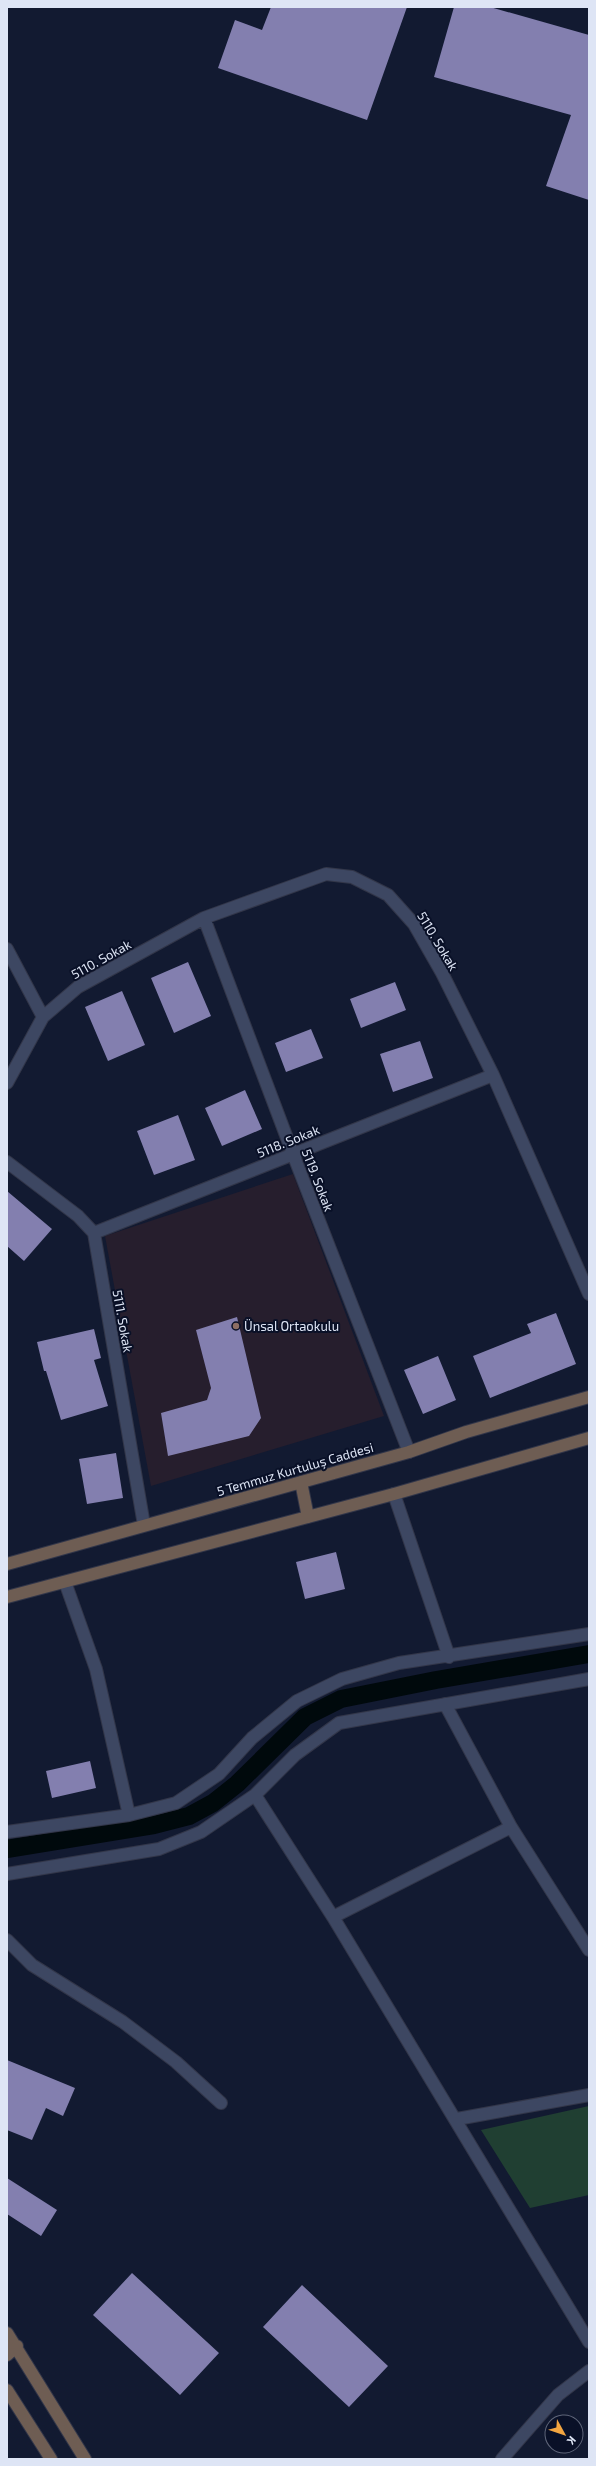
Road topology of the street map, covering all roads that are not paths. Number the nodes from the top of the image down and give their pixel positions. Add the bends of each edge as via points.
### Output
1 (204, 918) junction
2 (7, 949) edge
3 (43, 1017) junction
4 (493, 1075) junction
5 (7, 1083) edge
6 (293, 1154) junction
7 (7, 1162) edge
8 (94, 1233) junction
9 (589, 1294) edge
10 (589, 1397) edge
11 (589, 1438) edge
12 (409, 1452) junction
13 (302, 1482) junction
14 (394, 1494) junction
15 (308, 1517) junction
16 (144, 1525) junction
17 (7, 1564) edge
18 (65, 1582) junction
19 (7, 1597) edge
20 (589, 1634) edge
21 (450, 1657) junction
22 (589, 1679) edge
23 (445, 1704) junction
24 (255, 1795) junction
25 (129, 1815) junction
26 (512, 1827) junction
27 (7, 1832) edge
28 (7, 1874) edge
29 (333, 1917) junction
30 (7, 1940) edge
31 (589, 1950) edge
32 (589, 2095) edge
33 (221, 2103) dead end
34 (457, 2119) junction
35 (7, 2333) edge
36 (589, 2342) edge
37 (12, 2347) edge
38 (7, 2355) edge
39 (589, 2371) edge
40 (7, 2390) edge
41 (51, 2459) edge
42 (85, 2459) edge
43 (502, 2459) edge

1 - 3 street, 5110. Sokak via 78,987
1 - 4 street, 5110. Sokak via 326,874 352,877 388,895 414,924 442,973
1 - 6 street, 5119. Sokak
2 - 3 street
3 - 5 street, 5110. Sokak
4 - 6 street, 5118. Sokak
4 - 9 street, 5110. Sokak
6 - 8 street, 5118. Sokak
6 - 12 street, 5119. Sokak
7 - 8 street via 78,1216
8 - 16 street, 5111. Sokak
10 - 12 main road, 5 Temmuz Kurtuluş Caddesi via 466,1432
11 - 14 main road
12 - 13 main road, 5 Temmuz Kurtuluş Caddesi
13 - 15 main road
13 - 16 main road, 5 Temmuz Kurtuluş Caddesi
14 - 15 main road
14 - 21 street
15 - 18 main road
16 - 17 main road, 5 Temmuz Kurtuluş Caddesi
18 - 19 main road
18 - 25 street via 96,1669
20 - 21 street
21 - 25 street via 399,1664 342,1679 297,1701 252,1738 219,1774 176,1803
22 - 23 street
23 - 24 street via 339,1723 295,1756
23 - 26 street
24 - 28 street via 201,1832 159,1849
24 - 29 street
25 - 27 street
26 - 29 street
26 - 31 street
29 - 34 street
30 - 33 street via 32,1965 123,2022 176,2062
32 - 34 street
34 - 36 street
35 - 37 main road
37 - 38 main road
37 - 42 main road
39 - 43 street via 558,2395
40 - 41 main road

